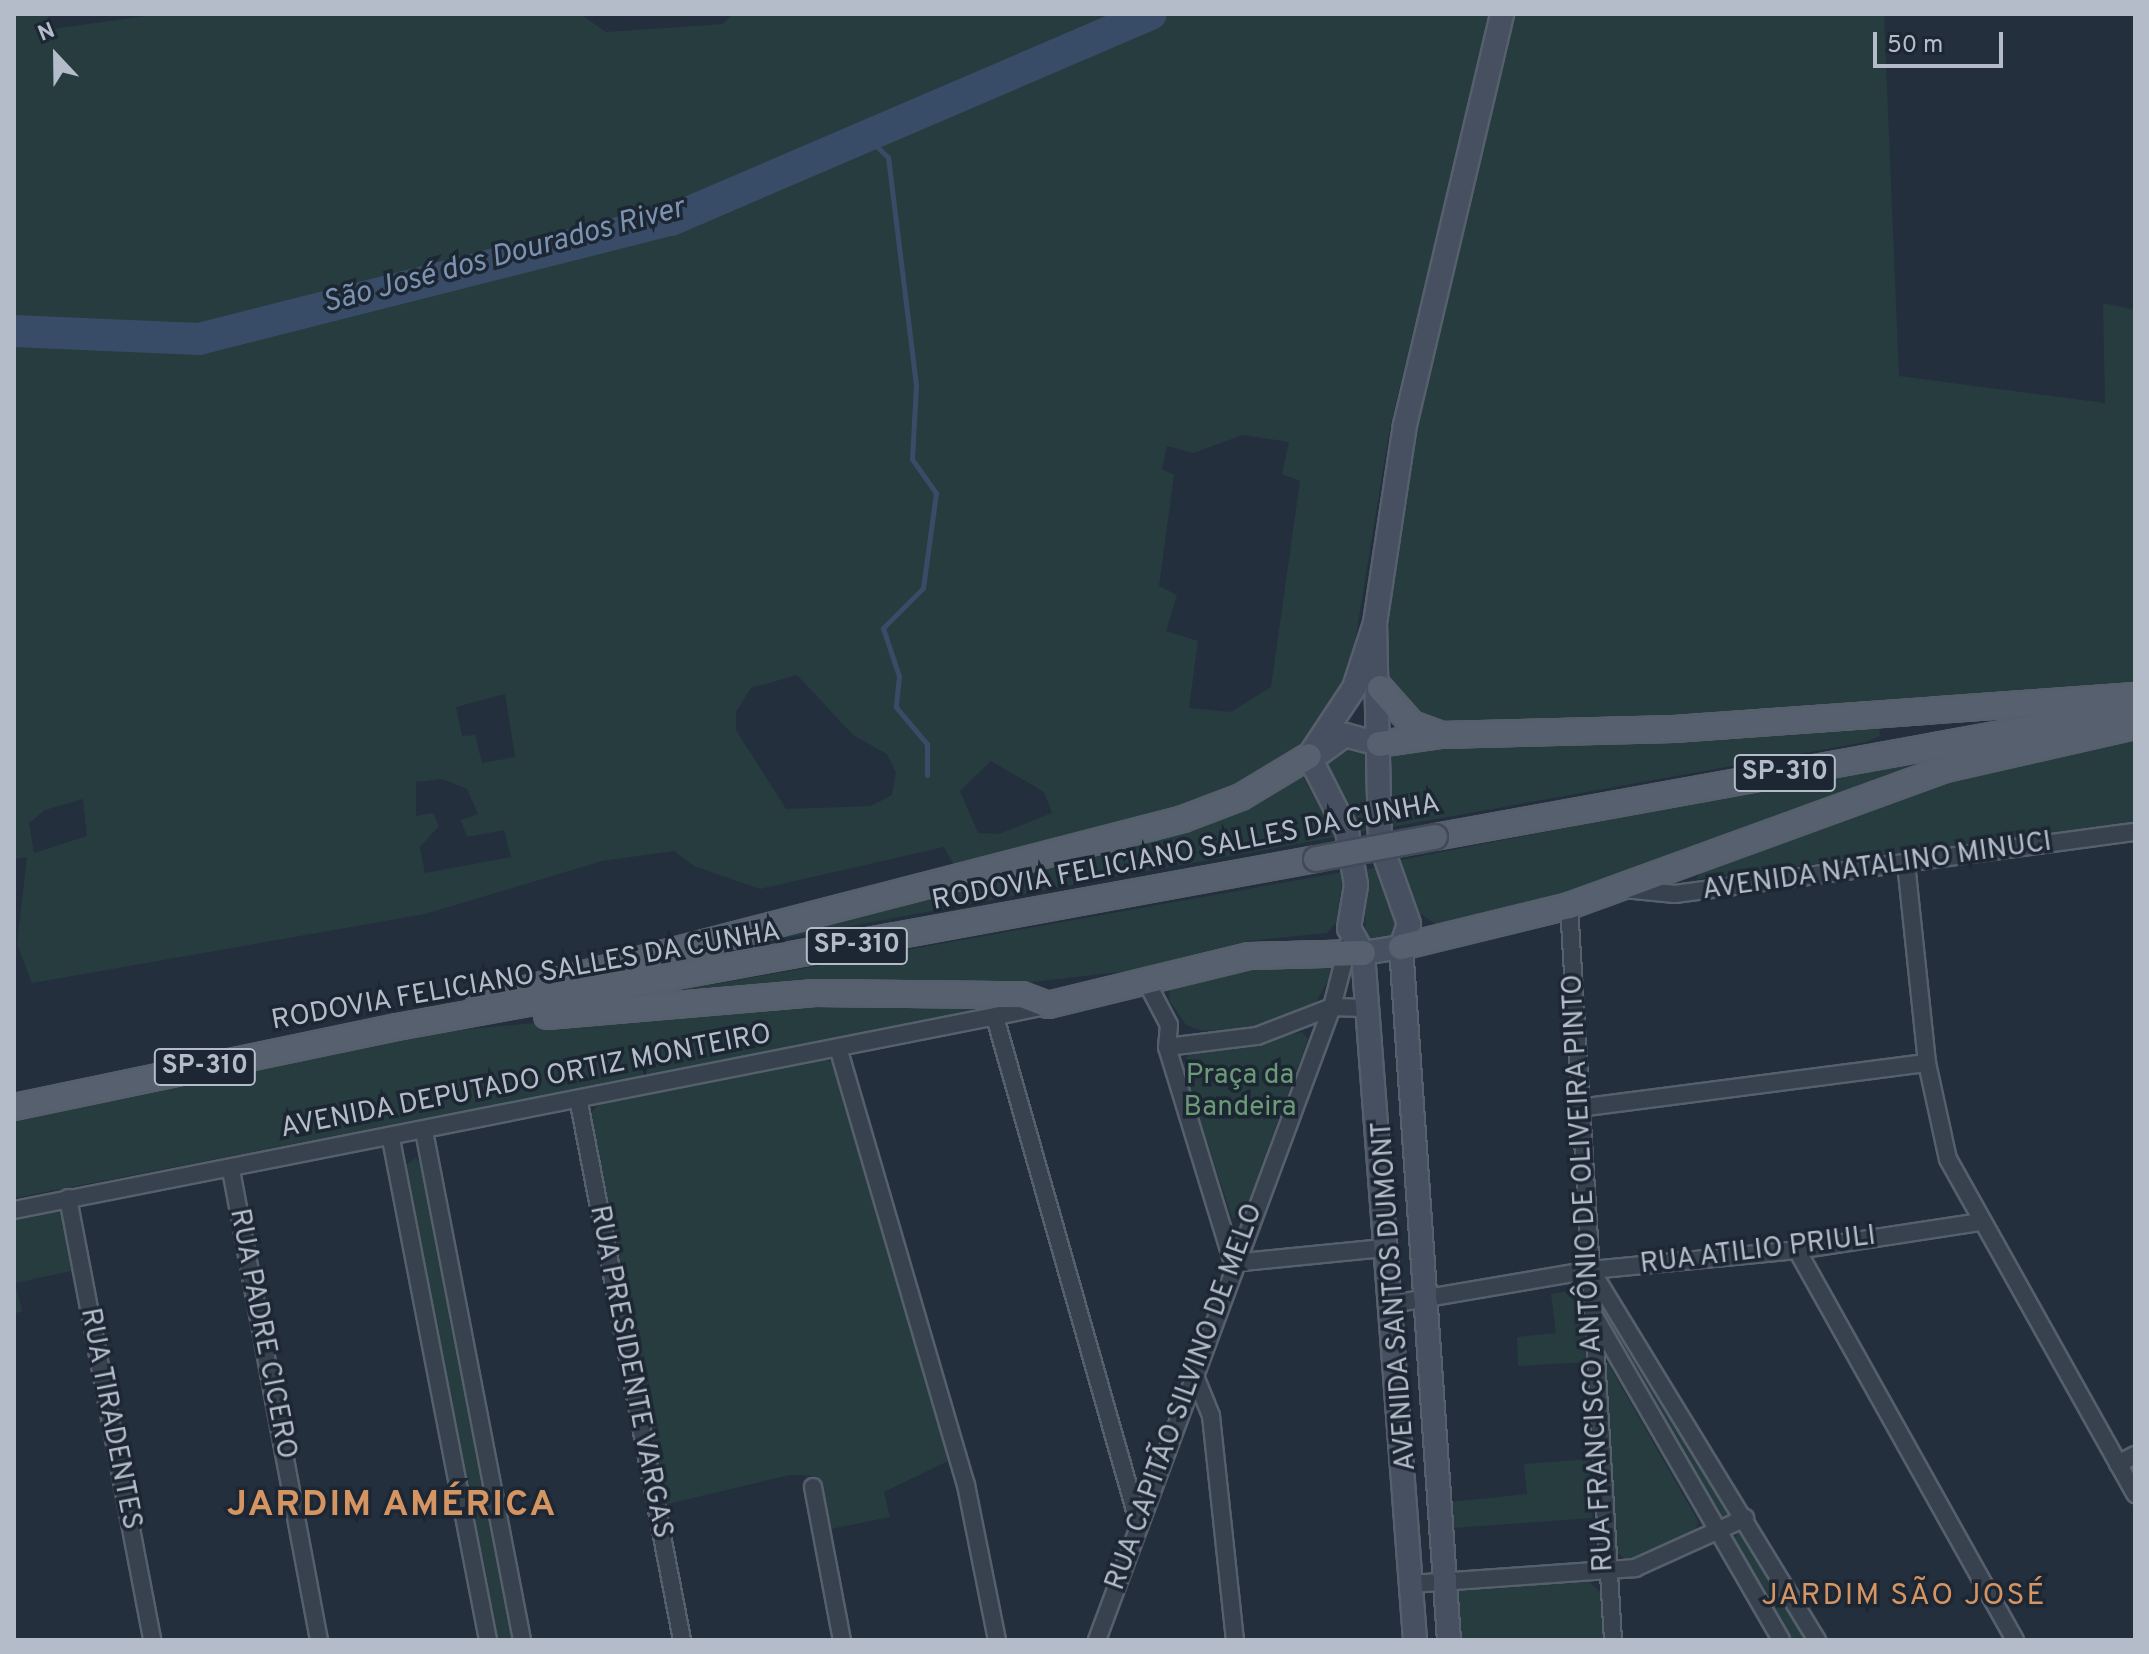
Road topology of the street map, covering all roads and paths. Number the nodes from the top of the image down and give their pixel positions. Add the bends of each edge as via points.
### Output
1 (1502, 14) edge
2 (1375, 623) junction
3 (1380, 688) junction
4 (2135, 696) edge
5 (2135, 710) edge
6 (2135, 726) edge
7 (1441, 735) junction
8 (1379, 744) junction
9 (1318, 758) junction
10 (2135, 832) edge
11 (1906, 863) junction
12 (1619, 888) junction
13 (1569, 906) junction
14 (1353, 944) junction
15 (1401, 947) junction
16 (1146, 981) junction
17 (1048, 1005) junction
18 (1332, 1007) junction
19 (1364, 1008) junction
20 (995, 1017) junction
21 (397, 1027) junction
22 (1167, 1047) junction
23 (839, 1051) junction
24 (1927, 1063) junction
25 (579, 1103) junction
26 (14, 1107) edge
27 (1579, 1108) junction
28 (424, 1131) junction
29 (391, 1139) junction
30 (231, 1170) junction
31 (68, 1198) junction
32 (14, 1210) edge
33 (1981, 1222) junction
34 (1383, 1248) junction
35 (1797, 1250) junction
36 (1233, 1263) junction
37 (1591, 1270) junction
38 (1424, 1300) junction
39 (1392, 1304) junction
40 (1590, 1309) junction
41 (1197, 1381) junction
42 (2135, 1455) edge
43 (2118, 1464) junction
44 (813, 1487) dead end
45 (2135, 1494) edge
46 (1137, 1517) junction
47 (1745, 1518) junction
48 (1715, 1531) junction
49 (1604, 1570) junction
50 (1446, 1582) junction
51 (1412, 1584) junction
52 (152, 1640) edge
53 (319, 1640) edge
54 (488, 1640) edge
55 (522, 1640) edge
56 (682, 1640) edge
57 (842, 1640) edge
58 (997, 1640) edge
59 (1097, 1640) edge
60 (1235, 1640) edge
61 (1415, 1640) edge
62 (1449, 1640) edge
63 (1613, 1640) edge
64 (1781, 1640) edge
65 (1817, 1640) edge
66 (2015, 1640) edge

1 - 2 street via 1405,425
2 - 3 street, AVENIDA SANTOS DUMONT
2 - 9 street via 1354,688
3 - 7 main road via 1412,724
3 - 8 street, AVENIDA SANTOS DUMONT
4 - 7 main road via 1674,729
5 - 21 main road, RODOVIA FELICIANO SALLES DA CUNHA / SP-310, bridge
6 - 12 main road via 1946,769
7 - 8 main road
8 - 9 street via 1362,735
8 - 15 street, AVENIDA SANTOS DUMONT via 1380,842 1409,924
9 - 14 street, AVENIDA SANTOS DUMONT via 1352,856
9 - 21 main road via 1183,819 570,972
10 - 11 street, AVENIDA NATALINO MINUCI
11 - 12 street, AVENIDA NATALINO MINUCI via 1675,894
11 - 24 street
12 - 13 main road
13 - 15 main road
13 - 27 street, RUA FRANCISCO ANTÔNIO DE OLIVEIRA PINTO
14 - 15 street
14 - 16 main road via 1249,956
14 - 18 street, RUA CAPITÃO SILVINO DE MELO
14 - 19 street, AVENIDA SANTOS DUMONT
15 - 38 street, AVENIDA SANTOS DUMONT
16 - 17 main road
16 - 22 street via 1169,1025
17 - 20 street, AVENIDA DEPUTADO ORTIZ MONTEIRO
17 - 21 main road via 1022,995 815,993
18 - 19 street
18 - 22 street via 1257,1036
18 - 36 street, RUA CAPITÃO SILVINO DE MELO
19 - 34 street, AVENIDA SANTOS DUMONT
20 - 23 street, AVENIDA DEPUTADO ORTIZ MONTEIRO
20 - 46 street
21 - 26 main road, RODOVIA FELICIANO SALLES DA CUNHA / SP-310
22 - 36 street
23 - 25 street, AVENIDA DEPUTADO ORTIZ MONTEIRO
23 - 58 street via 966,1485
24 - 27 street
24 - 33 street via 1948,1159
25 - 28 street, AVENIDA DEPUTADO ORTIZ MONTEIRO
25 - 56 street, RUA PRESIDENTE VARGAS
27 - 37 street, RUA FRANCISCO ANTÔNIO DE OLIVEIRA PINTO
28 - 29 street, AVENIDA DEPUTADO ORTIZ MONTEIRO
28 - 55 street
29 - 30 street, AVENIDA DEPUTADO ORTIZ MONTEIRO
29 - 54 street
30 - 31 street, AVENIDA DEPUTADO ORTIZ MONTEIRO
30 - 53 street, RUA PADRE CICERO
31 - 32 street, AVENIDA DEPUTADO ORTIZ MONTEIRO
31 - 52 street, RUA TIRADENTES
33 - 35 street, RUA ATILIO PRIULI
33 - 43 street
34 - 36 street
34 - 39 street, AVENIDA SANTOS DUMONT
35 - 37 street, RUA ATILIO PRIULI
35 - 66 street
36 - 41 street, RUA CAPITÃO SILVINO DE MELO
37 - 38 street, RUA ATILIO PRIULI
37 - 40 street, RUA FRANCISCO ANTÔNIO DE OLIVEIRA PINTO
37 - 47 street
38 - 39 street, RUA ATILIO PRIULI
38 - 50 street, AVENIDA SANTOS DUMONT
39 - 51 street, AVENIDA SANTOS DUMONT
40 - 48 street
40 - 49 street, RUA FRANCISCO ANTÔNIO DE OLIVEIRA PINTO
41 - 46 street, RUA CAPITÃO SILVINO DE MELO
41 - 60 street via 1211,1416
42 - 43 street
43 - 45 street
44 - 57 street
46 - 59 street, RUA CAPITÃO SILVINO DE MELO
47 - 48 street
47 - 65 street
48 - 49 street via 1635,1568
48 - 64 street
49 - 50 street
49 - 63 street, RUA FRANCISCO ANTÔNIO DE OLIVEIRA PINTO
50 - 51 street
50 - 62 street, AVENIDA SANTOS DUMONT
51 - 61 street, AVENIDA SANTOS DUMONT

